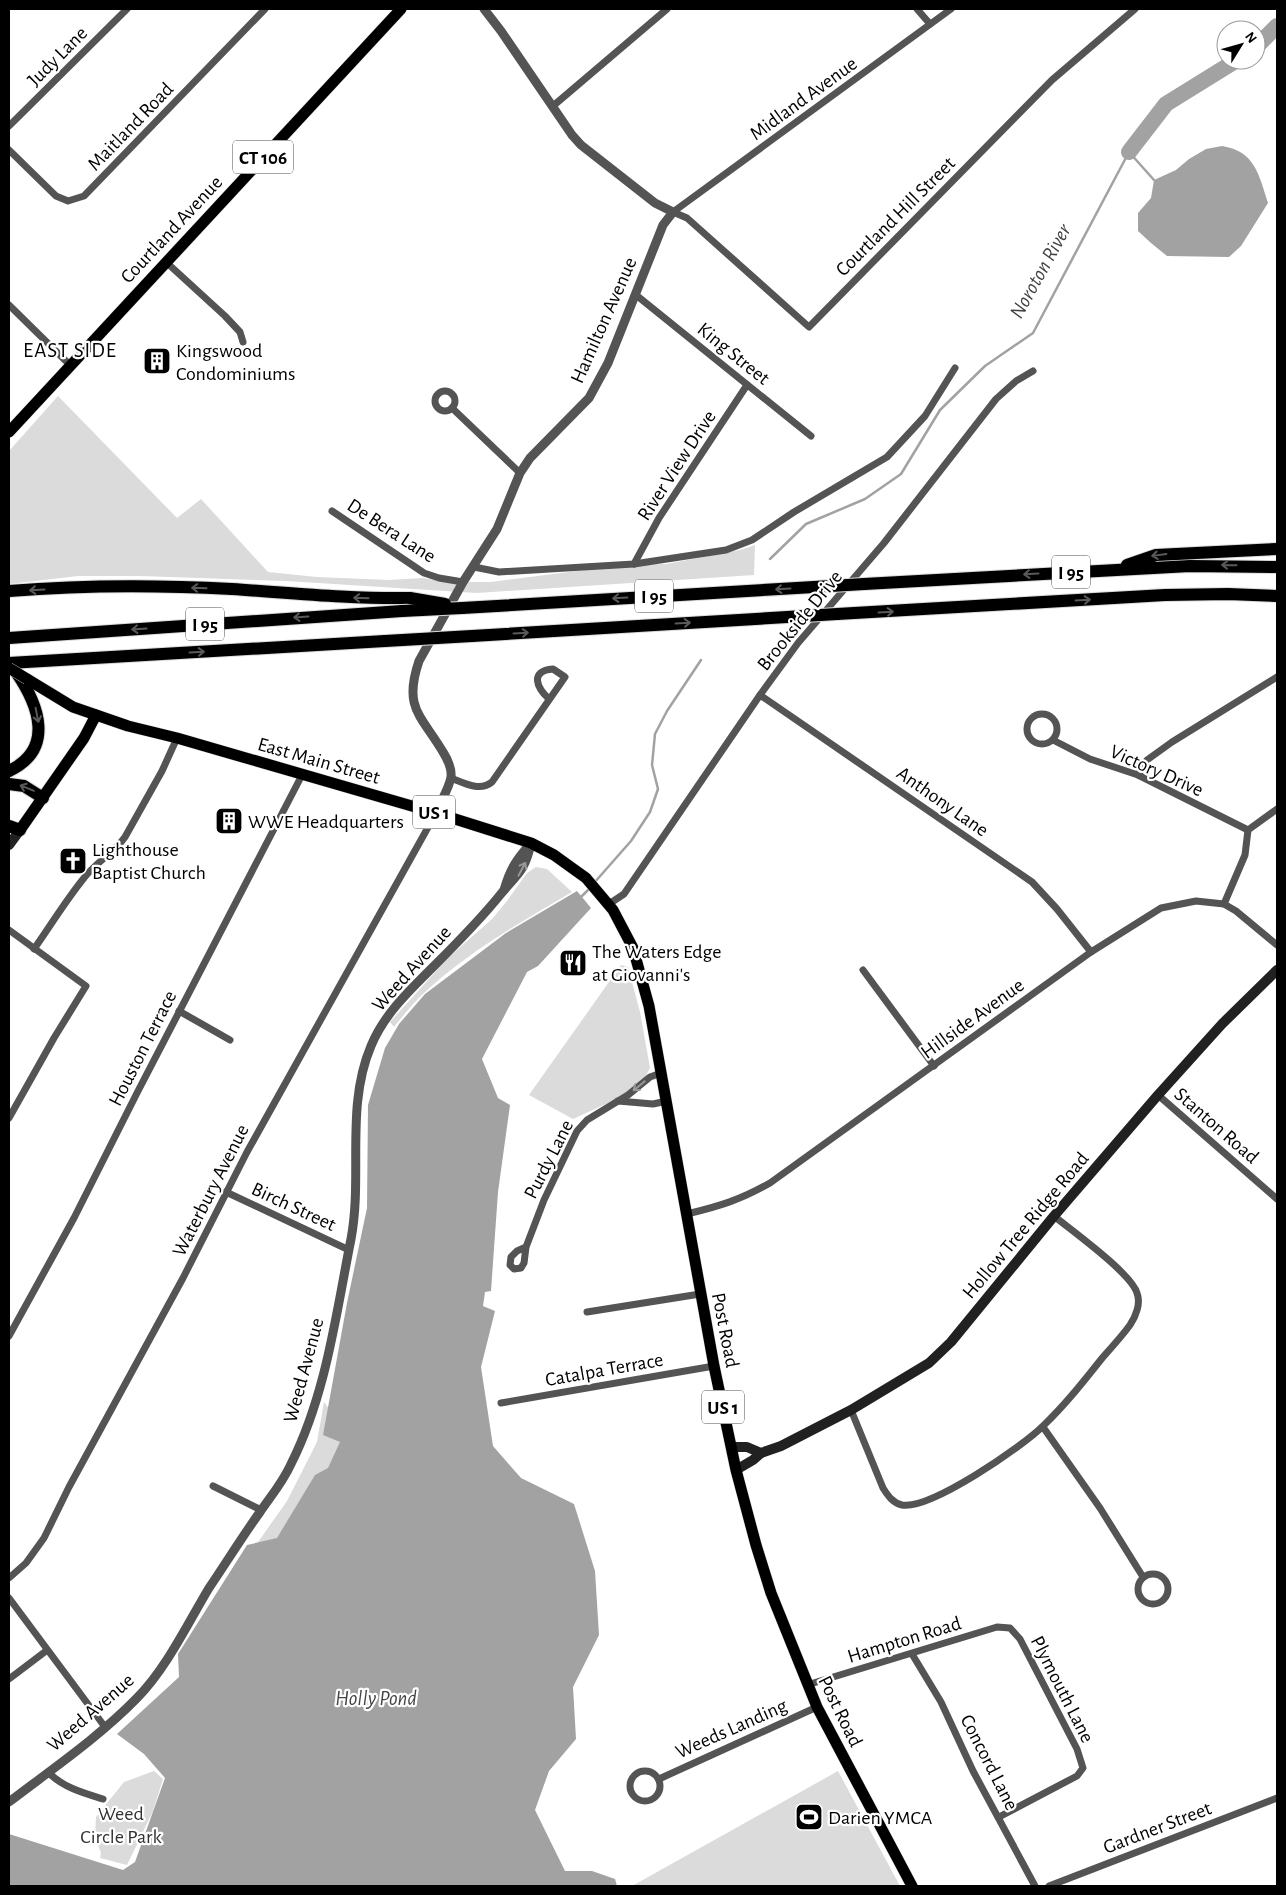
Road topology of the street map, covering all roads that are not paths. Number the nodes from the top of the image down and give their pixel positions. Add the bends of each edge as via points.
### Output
1 (127, 9) edge
2 (265, 9) edge
3 (401, 9) edge
4 (484, 9) edge
5 (667, 9) edge
6 (917, 9) edge
7 (951, 9) edge
8 (1134, 9) edge
9 (930, 24) junction
10 (553, 106) junction
11 (9, 126) edge
12 (9, 150) edge
13 (673, 212) junction
14 (166, 262) junction
15 (636, 294) junction
16 (9, 305) edge
17 (243, 342) dead end
18 (70, 365) junction
19 (955, 368) dead end
20 (1033, 371) dead end
21 (747, 385) junction
22 (452, 408) dead end
23 (9, 432) edge
24 (811, 436) dead end
25 (520, 472) junction
26 (332, 511) dead end
27 (1277, 549) edge
28 (634, 564) junction
29 (474, 567) junction
30 (1277, 567) edge
31 (1112, 570) junction
32 (463, 582) junction
33 (9, 591) edge
34 (1277, 596) edge
35 (462, 608) junction
36 (9, 638) edge
37 (14, 670) edge
38 (1277, 677) edge
39 (760, 695) junction
40 (549, 699) dead end
41 (96, 715) junction
42 (178, 738) junction
43 (1053, 740) junction
44 (9, 771) edge
45 (302, 775) junction
46 (1138, 775) junction
47 (451, 778) junction
48 (9, 784) edge
49 (44, 798) junction
50 (1277, 809) edge
51 (436, 813) junction
52 (14, 828) edge
53 (1248, 830) junction
54 (531, 842) junction
55 (9, 845) edge
56 (606, 901) junction
57 (1224, 904) junction
58 (9, 930) edge
59 (1277, 945) edge
60 (34, 949) junction
61 (1091, 952) junction
62 (863, 970) dead end
63 (1277, 970) edge
64 (179, 1011) junction
65 (230, 1040) dead end
66 (934, 1066) junction
67 (661, 1073) junction
68 (1158, 1095) junction
69 (618, 1101) junction
70 (667, 1102) junction
71 (9, 1118) edge
72 (226, 1192) junction
73 (1277, 1199) edge
74 (687, 1214) junction
75 (1054, 1216) junction
76 (526, 1247) dead end
77 (349, 1250) junction
78 (700, 1294) junction
79 (587, 1312) dead end
80 (9, 1336) edge
81 (714, 1366) junction
82 (501, 1404) dead end
83 (851, 1410) junction
84 (1043, 1427) junction
85 (731, 1447) junction
86 (761, 1453) junction
87 (736, 1470) junction
88 (213, 1486) dead end
89 (261, 1510) junction
90 (1142, 1577) junction
91 (9, 1578) edge
92 (9, 1598) edge
93 (1010, 1628) joint
94 (46, 1651) junction
95 (912, 1654) junction
96 (9, 1679) edge
97 (807, 1685) junction
98 (817, 1707) junction
99 (105, 1727) junction
100 (48, 1772) junction
101 (659, 1778) junction
102 (1277, 1798) edge
103 (103, 1799) dead end
104 (9, 1802) edge
105 (999, 1817) junction
106 (912, 1886) edge
107 (1035, 1886) edge
108 (1049, 1886) edge

1 - 11 street, Judy Lane
2 - 12 street, Maitland Road via 84,196 68,201 56,196
3 - 14 main road, Courtland Avenue / CT 106
4 - 10 street
5 - 10 street
6 - 9 street
7 - 9 street, Midland Avenue
8 - 13 street, Courtland Hill Street via 1052,80 809,327 688,218
9 - 13 street, Midland Avenue
10 - 13 street via 586,150 655,203
13 - 15 street, Hamilton Avenue via 662,225
14 - 17 street via 225,316 240,332
14 - 18 main road, Courtland Avenue / CT 106
15 - 21 street, King Street
15 - 25 street, Hamilton Avenue via 608,363 589,398
16 - 18 street
18 - 23 main road, Courtland Avenue / CT 106
19 - 28 street via 925,416 886,457 752,540 726,550
20 - 39 street, Brookside Drive via 996,399 884,543 798,643
21 - 24 street, King Street
21 - 28 street, River View Drive via 659,518
22 - 25 street
25 - 29 street, Hamilton Avenue via 497,529
26 - 32 street, De Bera Lane via 424,573
27 -> 31 highway via 1156,555
28 - 29 street via 499,572
29 - 32 street, Hamilton Avenue
30 -> 31 highway, I 95 via 1223,565
31 -> 35 highway, I 95, bridge
32 - 47 street, Hamilton Avenue via 418,661 412,689 417,712 447,758
35 -> 33 highway, bridge via 410,598 350,598 179,587
37 -> 34 highway, I 95, bridge via 144,656 837,614 1173,595
35 -> 36 highway, I 95, bridge
37 - 41 main road, East Main Street / US 1 via 73,707
37 -> 44 highway via 34,702 39,730 36,744 28,756
38 - 46 street via 1172,742 1147,760
39 - 56 street, Brookside Drive via 624,894
39 - 61 street, Anthony Lane via 1032,882
40 - 47 street via 490,784 477,787
41 - 42 main road, East Main Street / US 1
41 - 49 main road
42 - 45 main road, East Main Street / US 1
42 - 60 street via 125,837 83,878
43 - 43 street, Victory Drive via 1058,730 1055,720 1046,714 1031,718 1026,728 1033,742 1044,744
43 - 46 street, Victory Drive via 1090,758
45 - 51 main road, East Main Street / US 1
45 - 64 street, Houston Terrace
46 - 53 street, Victory Drive
47 - 51 street
49 -> 48 highway via 24,786
49 - 52 main road
50 - 53 street
51 - 54 main road, East Main Street / US 1
51 - 72 street, Waterbury Avenue
52 - 55 main road
53 - 57 street via 1245,855
54 - 56 main road, East Main Street / US 1 via 586,878
54 - 77 street, Weed Avenue via 528,858 518,876 400,1001 371,1046 359,1090 355,1211
56 - 67 main road, Post Road / US 1 via 627,934 640,969
57 - 59 street, Hillside Avenue
57 - 61 street, Hillside Avenue via 1196,901 1161,908
58 - 60 street
60 - 71 street via 86,986
61 - 66 street, Hillside Avenue
62 - 66 street
63 - 68 main road, Hollow Tree Ridge Road via 1222,1024
64 - 65 street
64 - 80 street, Houston Terrace via 74,1218
66 - 74 street, Hillside Avenue via 770,1183 720,1206
67 -> 69 street, Purdy Lane via 650,1077
67 - 70 main road, Post Road / US 1
68 - 73 street, Stanton Road
68 - 75 main road, Hollow Tree Ridge Road
69 - 70 street
69 - 76 street, Purdy Lane via 577,1131 553,1178
70 - 74 main road, Post Road / US 1
72 - 77 street, Birch Street
72 - 91 street, Waterbury Avenue via 44,1538 26,1563
74 - 78 main road, Post Road / US 1
75 - 83 main road, Hollow Tree Ridge Road via 951,1342 929,1363
75 - 84 street via 1120,1271 1138,1293 1139,1302 1130,1324
77 - 89 street, Weed Avenue via 334,1327 308,1423 290,1466
78 - 79 street
78 - 81 main road, Post Road / US 1
81 - 82 street, Catalpa Terrace
81 - 85 main road, Post Road / US 1
83 - 84 street via 883,1488 895,1502 904,1505 925,1501 945,1492 992,1464
83 - 86 main road, Hollow Tree Ridge Road
84 - 90 street via 1100,1508
85 - 86 main road via 747,1447
85 - 87 main road, Post Road / US 1
86 - 87 main road, Hollow Tree Ridge Road
87 - 97 main road, Post Road / US 1 via 771,1593
88 - 89 street
89 - 99 street, Weed Avenue via 162,1665 140,1695
90 - 90 street via 1158,1574 1166,1581 1168,1592 1163,1601 1152,1605 1142,1601 1137,1586
92 - 94 street
93 - 95 street, Hampton Road via 997,1627
93 - 105 street, Plymouth Lane via 1020,1639 1077,1750 1083,1768 1077,1776
94 - 96 street
94 - 99 street
95 - 97 street, Hampton Road
95 - 105 street, Concord Lane via 941,1702
97 - 98 main road, Post Road / US 1
98 - 101 street, Weeds Landing
98 - 106 main road, Post Road / US 1
99 - 100 street, Weed Avenue
100 - 103 street via 65,1785
100 - 104 street, Weed Avenue
101 - 101 street, Weeds Landing via 651,1771 636,1773 630,1782 632,1793 639,1800 650,1800 658,1794
102 - 108 street, Gardner Street
105 - 107 street, Concord Lane

